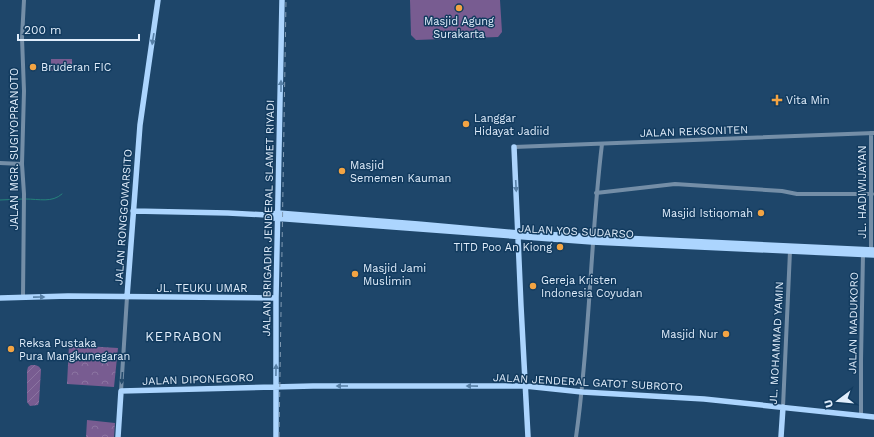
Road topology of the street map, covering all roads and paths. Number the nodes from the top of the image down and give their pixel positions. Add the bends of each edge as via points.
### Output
1 (24, 0) edge
2 (158, 0) edge
3 (282, 0) edge
4 (873, 133) edge
5 (602, 144) junction
6 (514, 147) joint
7 (0, 163) edge
8 (22, 164) junction
9 (596, 193) junction
10 (872, 194) junction
11 (133, 210) junction
12 (278, 216) junction
13 (518, 235) junction
14 (592, 240) junction
15 (790, 248) junction
16 (863, 252) junction
17 (873, 252) edge
18 (24, 297) junction
19 (127, 297) junction
20 (0, 298) edge
21 (276, 298) junction
22 (525, 386) junction
23 (276, 387) junction
24 (121, 391) junction
25 (582, 392) junction
26 (783, 407) junction
27 (861, 416) junction
28 (874, 417) edge
29 (118, 437) edge
30 (276, 437) edge
31 (528, 437) edge
32 (576, 437) edge
33 (781, 437) edge

1 - 8 street, JALAN MGR. SUGIYOPRANOTO
2 -> 11 main road, JALAN RONGGOWARSITO via 140,125
12 -> 3 main road, JALAN BRIGADIR JENDERAL SLAMET RIYADI
4 - 5 street, JALAN REKSONITEN
4 - 10 street, JL. HADIWIJAYAN
5 - 6 street, JALAN REKSONITEN
5 - 9 street
6 -> 13 main road
7 - 8 street
8 - 18 street, JALAN MGR. SUGIYOPRANOTO
9 - 10 street via 675,184 797,194
9 - 14 street
10 - 17 street, JL. HADIWIJAYAN
11 - 12 main road, JALAN YOS SUDARSO
11 - 19 main road, JALAN RONGGOWARSITO
12 - 13 main road, JALAN YOS SUDARSO
12 - 21 main road, JALAN BRIGADIR JENDERAL SLAMET RIYADI
13 - 14 main road, JALAN YOS SUDARSO
13 - 22 main road
14 - 15 main road, JALAN YOS SUDARSO
14 - 25 street
15 - 16 main road, JALAN YOS SUDARSO
15 - 26 street, JL. MOHAMMAD YAMIN
16 - 17 main road, JALAN YOS SUDARSO
16 - 27 street, JALAN MADUKORO
18 -> 19 main road, JL. TEUKU UMAR
18 - 20 main road, JL. TEUKU UMAR
19 - 21 main road, JL. TEUKU UMAR
19 -> 24 street, JALAN RONGGOWARSITO
23 -> 21 main road, JALAN BRIGADIR JENDERAL SLAMET RIYADI
22 -> 23 main road, JALAN JENDERAL GATOT SUBROTO
22 - 25 main road, JALAN JENDERAL GATOT SUBROTO
22 - 31 main road
23 - 24 main road, JALAN DIPONEGORO
23 - 30 main road, JALAN BRIGADIR JENDERAL SLAMET RIYADI
24 - 29 main road, JALAN RONGGOWARSITO
25 - 26 main road, JALAN JENDERAL GATOT SUBROTO via 690,398
25 - 32 street
26 - 27 main road, JALAN JENDERAL GATOT SUBROTO
26 - 33 main road, JL. MOHAMMAD YAMIN
27 - 28 main road, JALAN JENDERAL GATOT SUBROTO

